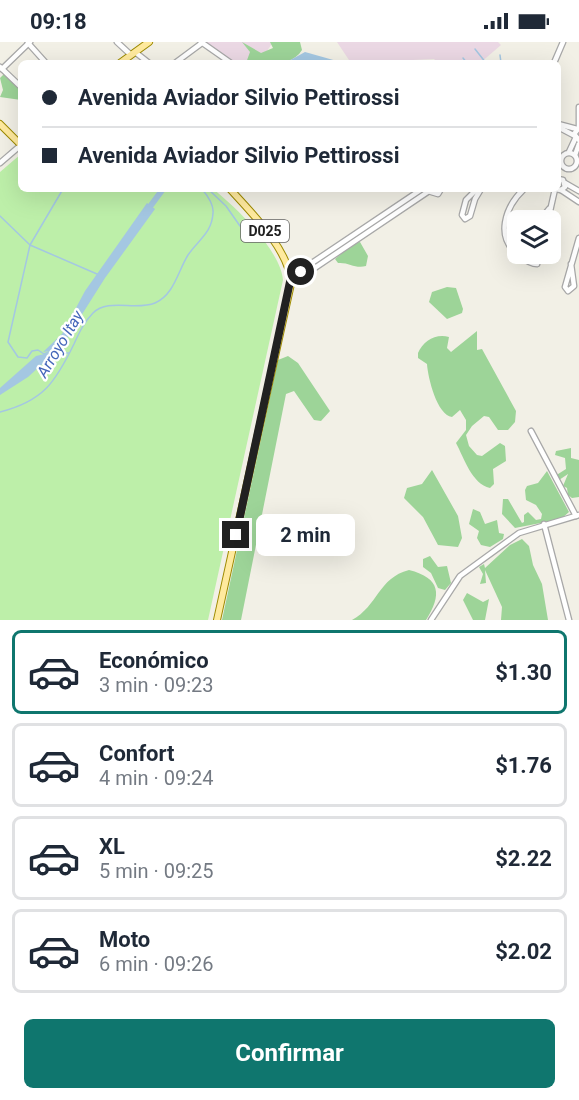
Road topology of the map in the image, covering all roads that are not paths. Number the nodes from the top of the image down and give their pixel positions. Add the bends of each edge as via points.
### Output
1 (117, 42) edge
2 (149, 42) edge
3 (565, 42) edge
4 (29, 43) edge
5 (202, 43) edge
6 (133, 54) junction
7 (43, 60) edge
8 (124, 60) edge
9 (144, 60) edge
10 (179, 60) edge
11 (227, 60) edge
12 (556, 60) edge
13 (1, 68) edge
14 (18, 84) edge
15 (579, 107) edge
16 (0, 124) edge
17 (561, 126) edge
18 (561, 128) edge
19 (578, 128) edge
20 (577, 139) edge
21 (18, 142) edge
22 (18, 148) edge
23 (561, 153) edge
24 (567, 153) junction
25 (577, 158) edge
26 (0, 163) edge
27 (561, 163) edge
28 (574, 168) edge
29 (561, 180) edge
30 (579, 190) edge
31 (232, 192) edge
32 (424, 192) edge
33 (475, 192) edge
34 (478, 192) edge
35 (521, 192) edge
36 (557, 192) edge
37 (561, 192) edge
38 (579, 203) edge
39 (550, 207) junction
40 (548, 210) edge
41 (550, 210) edge
42 (579, 238) edge
43 (507, 239) edge
44 (572, 264) junction
45 (291, 280) junction
46 (531, 431) dead end
47 (577, 516) edge
48 (544, 524) junction
49 (217, 620) edge
50 (430, 620) edge
51 (569, 620) edge

1 - 6 street
2 - 6 main road
3 - 12 street
4 - 7 street
4 - 13 street
5 - 10 street
5 - 11 street
6 - 8 main road
6 - 9 street
13 - 14 street
15 - 19 street
16 - 21 main road
17 - 19 street
18 - 20 street
19 - 20 street
20 - 24 street
20 - 25 street
22 - 26 street
23 - 24 street
24 - 25 street
24 - 27 street
25 - 28 street
27 - 28 street
27 - 29 street
28 - 29 street
29 - 30 street
31 - 45 main road, D025 via 282,252
32 - 45 street
33 - 34 street via 466,200 462,215 465,219 470,216
35 - 43 street via 507,209
36 - 39 street
37 - 38 street
39 - 40 street
39 - 41 street
42 - 44 street
44 - 44 street via 565,287 568,291 574,286
45 - 49 main road
46 - 47 street
47 - 48 street
48 - 50 street via 519,533 460,576
48 - 51 street

